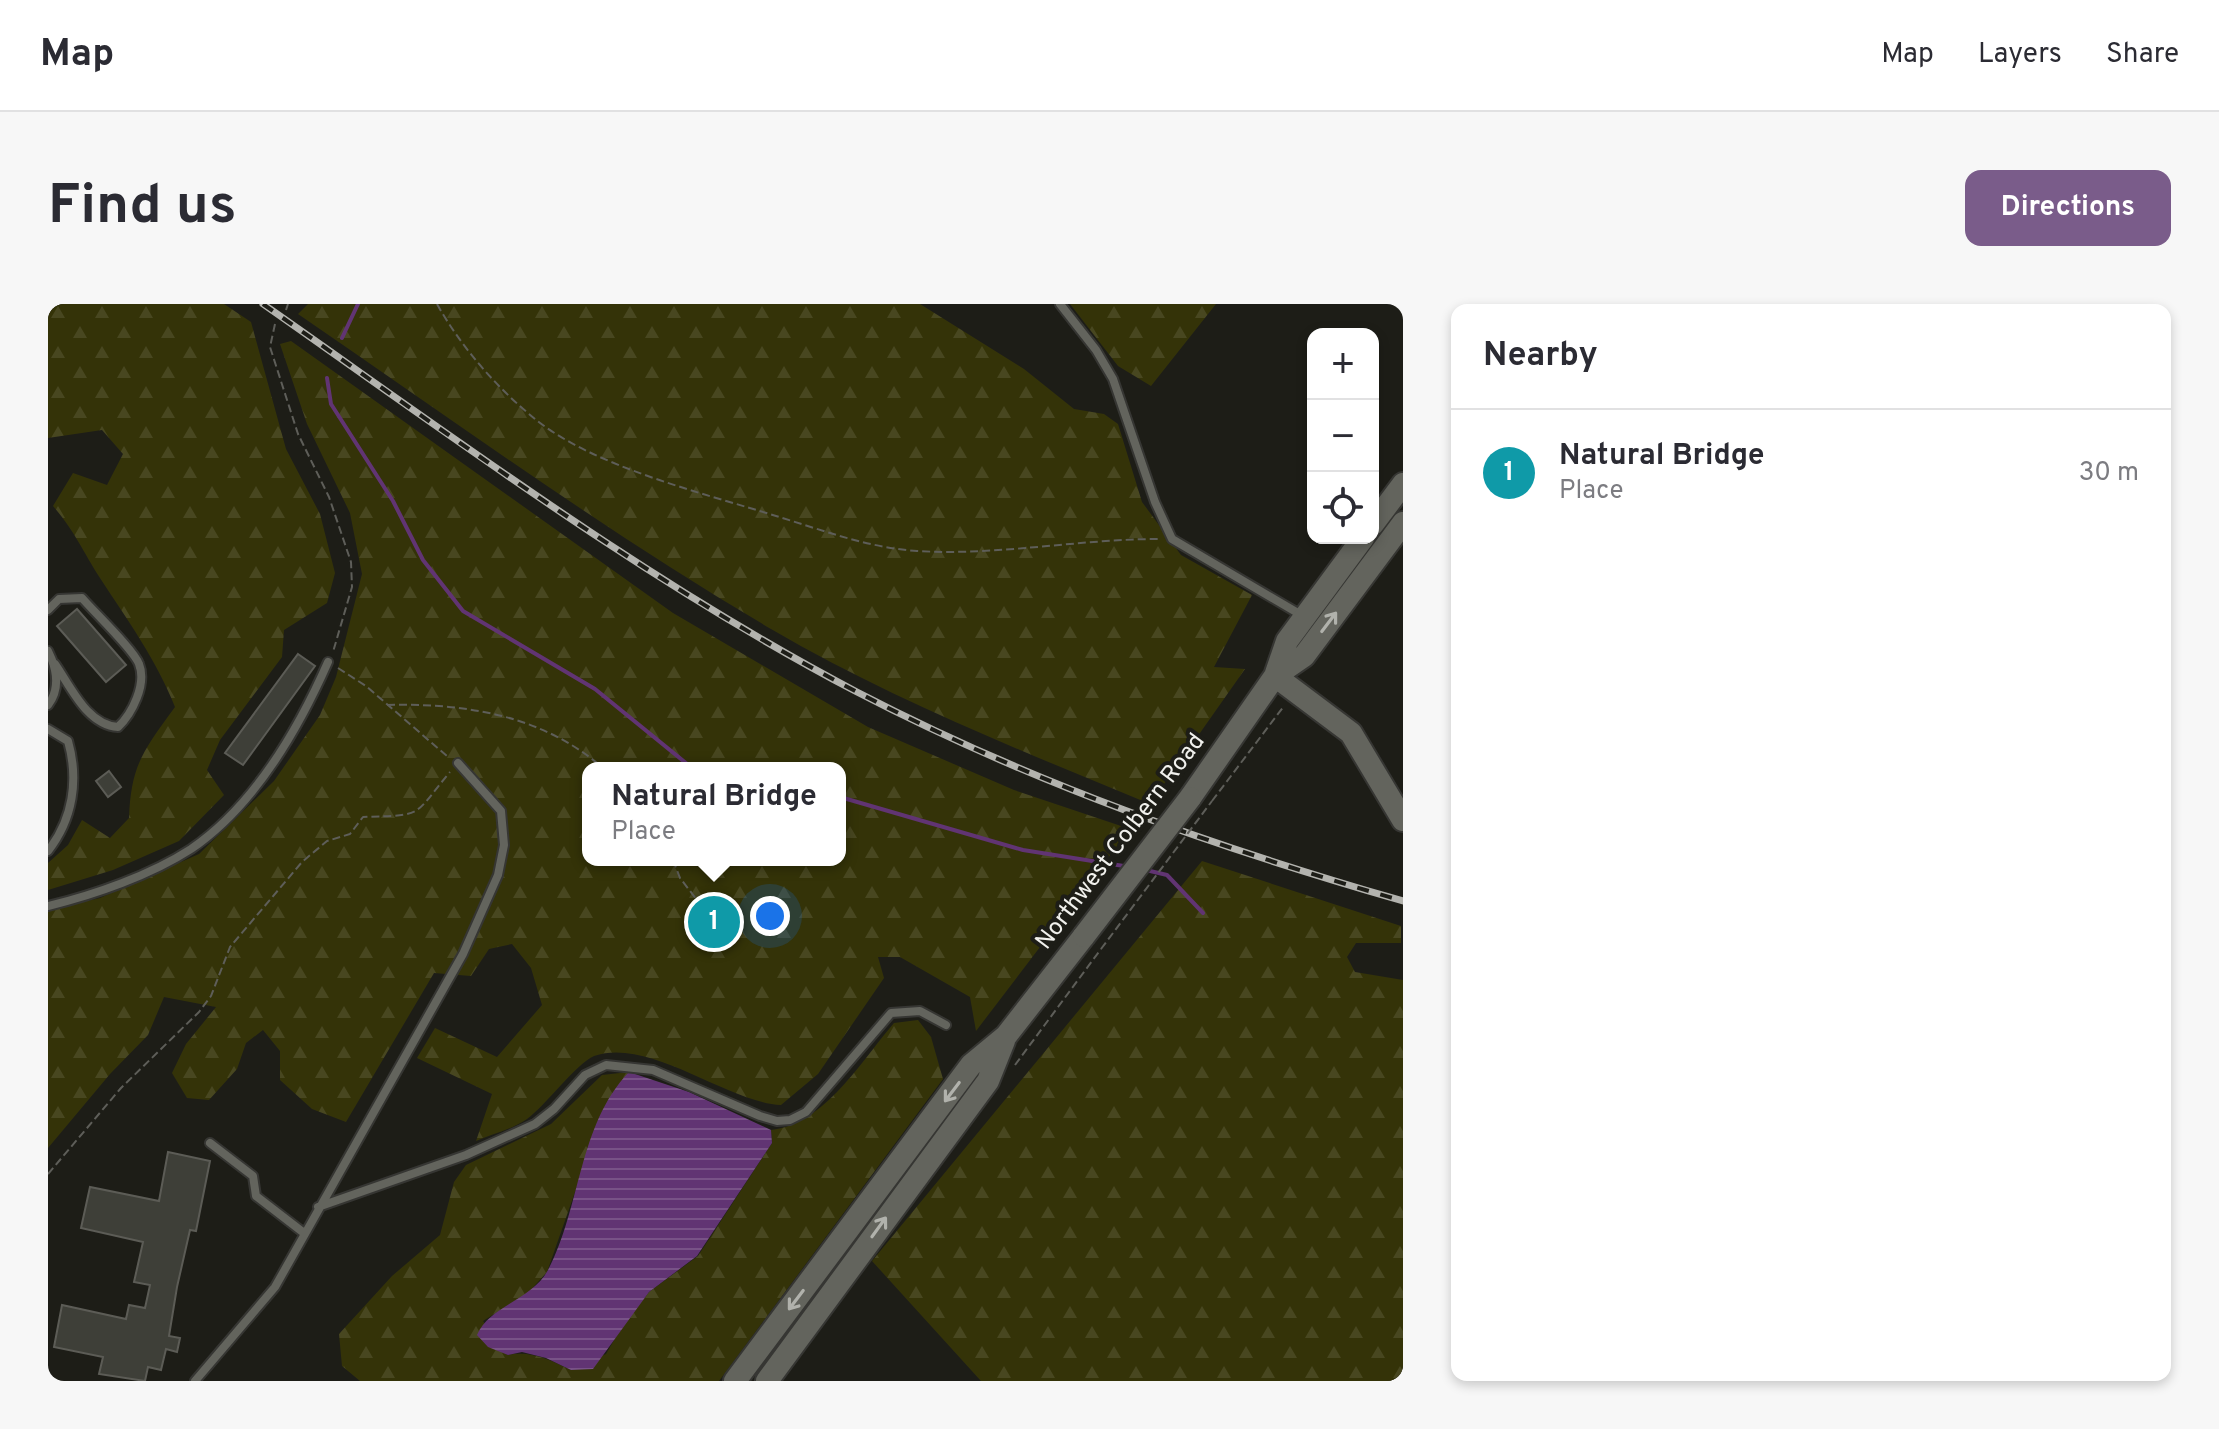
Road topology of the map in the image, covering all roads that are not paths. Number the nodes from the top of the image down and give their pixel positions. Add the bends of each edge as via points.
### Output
1 (1060, 304) edge
2 (1403, 484) edge
3 (1379, 516) edge
4 (1403, 523) edge
5 (1359, 544) edge
6 (48, 610) edge
7 (1305, 617) junction
8 (48, 651) edge
9 (328, 662) road end
10 (55, 664) junction
11 (1275, 676) junction
12 (48, 705) edge
13 (48, 729) edge
14 (458, 763) road end
15 (1403, 820) edge
16 (48, 851) edge
17 (48, 906) edge
18 (946, 1025) dead end
19 (1006, 1036) junction
20 (210, 1143) dead end
21 (318, 1207) junction
22 (304, 1233) junction
23 (195, 1381) edge
24 (735, 1381) edge
25 (767, 1381) edge

1 - 7 lane via 1113,379 1172,539
2 - 3 main road
11 -> 4 main road, Northwest Colbern Road via 1304,656
5 - 7 main road, Northwest Colbern Road
6 - 10 lane via 59,599 82,598 139,664 140,681 128,717 118,727 91,716
7 - 11 main road, Northwest Colbern Road via 1287,641
8 - 10 lane
9 - 17 lane via 259,783 193,847 138,874
10 - 12 lane via 54,698
11 - 15 main road via 1351,733
11 - 19 main road, Northwest Colbern Road, bridge via 1201,799 1092,943
13 - 16 lane via 68,741 74,774 65,823
14 - 21 lane via 501,811 504,845 498,875 463,954
18 - 21 lane via 920,1011 891,1013 806,1112 790,1120 760,1116 653,1070 606,1065 585,1075 535,1124 466,1155
19 -> 24 main road, Northwest Colbern Road via 971,1065
25 -> 19 main road, Northwest Colbern Road via 988,1081
20 - 22 lane via 253,1176 262,1202
21 - 22 lane
22 - 23 lane via 275,1287

